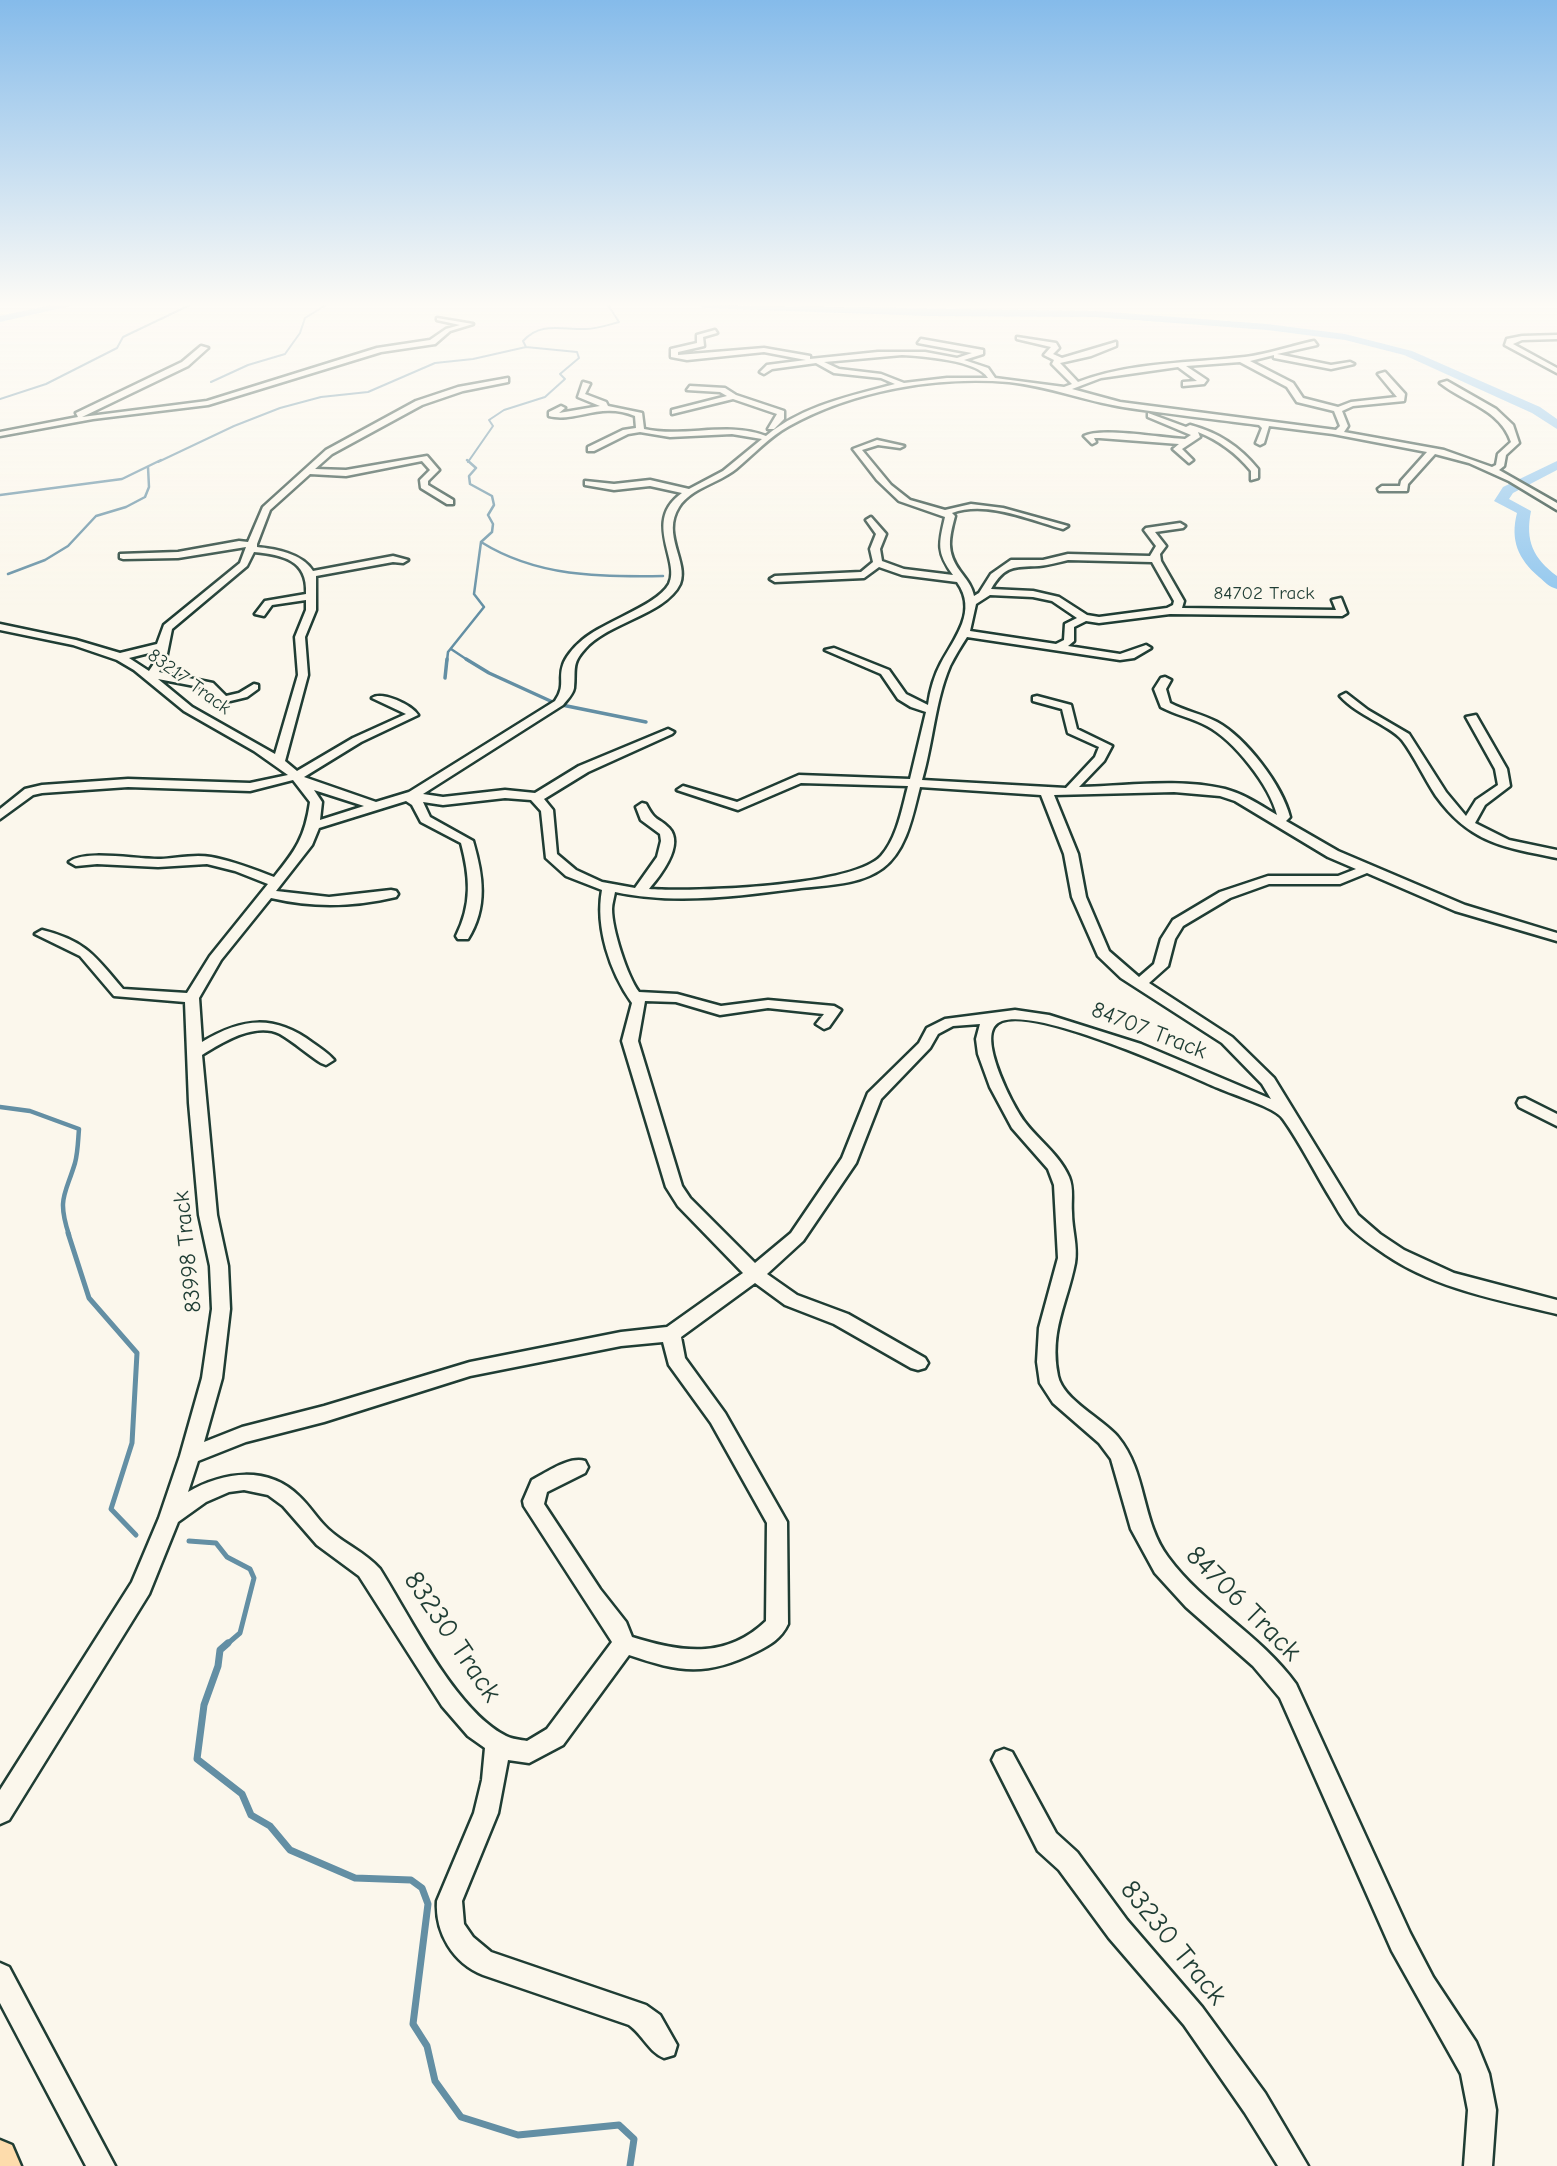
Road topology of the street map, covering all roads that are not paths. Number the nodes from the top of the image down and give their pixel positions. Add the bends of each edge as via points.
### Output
1 (96, 406) edge
2 (185, 406) edge
3 (413, 406) edge
4 (698, 406) edge
5 (762, 406) edge
6 (827, 406) edge
7 (1124, 406) edge
8 (1139, 406) edge
9 (1331, 406) edge
10 (1346, 406) edge
11 (1487, 406) edge
12 (561, 408) dead end
13 (606, 408) joint
14 (1162, 409) junction
15 (1338, 410) junction
16 (675, 412) dead end
17 (1141, 412) junction
18 (71, 421) junction
19 (1174, 423) junction
20 (1262, 423) junction
21 (640, 430) junction
22 (1338, 433) junction
23 (0, 435) edge
24 (762, 440) junction
25 (1093, 442) dead end
26 (1188, 442) junction
27 (1260, 443) dead end
28 (900, 446) dead end
29 (591, 449) dead end
30 (1433, 451) junction
31 (1189, 460) dead end
32 (1490, 469) junction
33 (309, 471) junction
34 (1254, 478) dead end
35 (589, 483) dead end
36 (1382, 488) dead end
37 (689, 492) junction
38 (450, 502) dead end
39 (1557, 507) edge
40 (945, 513) junction
41 (871, 520) dead end
42 (1063, 526) dead end
43 (1180, 526) dead end
44 (252, 549) junction
45 (123, 556) dead end
46 (1156, 559) junction
47 (403, 560) dead end
48 (878, 563) junction
49 (311, 575) junction
50 (775, 579) dead end
51 (960, 579) junction
52 (984, 593) junction
53 (311, 596) junction
54 (1337, 600) dead end
55 (972, 602) junction
56 (1170, 611) junction
57 (260, 614) dead end
58 (1084, 618) junction
59 (0, 627) edge
60 (964, 633) junction
61 (162, 646) junction
62 (1058, 647) junction
63 (1146, 648) dead end
64 (830, 650) dead end
65 (120, 657) junction
66 (150, 675) junction
67 (1165, 680) dead end
68 (254, 687) dead end
69 (1346, 696) dead end
70 (378, 698) dead end
71 (1037, 699) dead end
72 (931, 709) junction
73 (1472, 718) dead end
74 (668, 732) dead end
75 (279, 762) junction
76 (300, 779) junction
77 (915, 783) junction
78 (1071, 789) junction
79 (683, 790) dead end
80 (1046, 792) junction
81 (411, 796) junction
82 (537, 798) junction
83 (378, 806) junction
84 (642, 807) dead end
85 (0, 815) edge
86 (1278, 821) junction
87 (1467, 825) junction
88 (313, 826) junction
89 (1557, 854) edge
90 (76, 862) dead end
91 (1369, 868) junction
92 (271, 887) junction
93 (609, 887) junction
94 (638, 892) junction
95 (391, 894) dead end
96 (42, 933) dead end
97 (463, 936) dead end
98 (1557, 937) edge
99 (1139, 984) junction
100 (635, 996) junction
101 (192, 998) junction
102 (991, 1019) junction
103 (824, 1024) dead end
104 (194, 1054) junction
105 (326, 1060) dead end
106 (1525, 1102) dead end
107 (1285, 1110) junction
108 (1557, 1121) edge
109 (755, 1274) junction
110 (1557, 1307) edge
111 (671, 1334) junction
112 (918, 1363) dead end
113 (190, 1456) junction
114 (578, 1467) dead end
115 (169, 1518) junction
116 (624, 1644) junction
117 (497, 1745) junction
118 (1004, 1760) dead end
119 (0, 1812) edge
120 (0, 1976) edge
121 (664, 2045) dead end
122 (0, 2157) edge
123 (4, 2166) edge
124 (101, 2166) edge
125 (1294, 2166) edge
126 (1478, 2166) edge

1 - 18 street
2 - 18 street
3 - 33 street via 334,449
4 - 16 street
5 - 24 street via 781,412
6 - 24 street
7 - 17 street
8 - 14 street
9 - 15 street
10 - 15 street
11 - 32 street via 1510,427 1515,443 1502,454 1500,466
12 - 13 street via 552,414
13 - 21 street via 639,415
14 - 17 street
14 - 20 street
15 - 22 street via 1344,426
17 - 19 street
18 - 23 street
19 - 26 street via 1196,435
19 - 34 street via 1233,446 1255,471
20 - 22 street
20 - 27 street via 1266,428
21 - 24 street via 678,436 733,432
21 - 29 street
22 - 30 street
24 - 37 street via 726,473
25 - 26 street via 1088,436
26 - 31 street via 1177,449
28 - 40 street via 877,442 856,449 901,500
30 - 32 street
30 - 36 street via 1403,490
32 - 39 street
33 - 38 street via 346,473 424,458 435,470 424,486
33 - 44 street via 263,513
35 - 37 street via 614,487 650,483
37 - 81 street via 677,503 668,522 676,578 671,588 587,640 568,665 568,690 559,703
40 - 42 street via 981,508
40 - 51 street via 950,518 944,541 946,559
41 - 48 street via 881,534 875,549
43 - 46 street via 1149,530 1161,545
44 - 45 street via 233,544 178,555
44 - 49 street via 294,559
44 - 61 street via 233,575 168,627
46 - 52 street via 1068,557 1011,563 994,576
46 - 56 street via 1179,601
47 - 49 street
48 - 50 street via 864,575
48 - 51 street via 902,572
49 - 53 street
51 - 55 street
52 - 55 street
52 - 58 street via 1051,597
53 - 57 street via 270,603
53 - 75 street via 311,610 300,637 303,675
54 - 56 street, 84702 Track via 1342,613
55 - 60 street
56 - 58 street via 1111,620
58 - 62 street via 1069,626 1069,641
59 - 65 street, 83217 Track
60 - 62 street
60 - 72 street via 946,665
61 - 65 street
61 - 66 street via 161,662
62 - 63 street via 1125,657
64 - 72 street via 886,672 912,704
65 - 66 street, 83217 Track
66 - 68 street via 209,685 223,699 237,698
66 - 75 street, 83217 Track via 166,694 205,722
67 - 86 street via 1160,689 1165,705 1218,727 1259,772 1283,807 1284,817
69 - 87 street via 1405,736 1441,794
70 - 76 street via 412,715 360,738
71 - 78 street via 1067,707 1072,731 1106,746
72 - 77 street
73 - 87 street via 1502,769 1504,786 1480,803
74 - 82 street via 607,757
75 - 76 street, 83217 Track
76 - 83 street, 83217 Track
76 - 85 street via 241,788 128,783 42,789 30,792
76 - 88 street via 316,802
77 - 79 street via 799,779 740,806
77 - 80 street
77 - 94 street via 891,854 870,870 840,879 736,892
78 - 80 street
78 - 86 street via 1212,790
80 - 99 street via 1068,845 1076,888 1097,944 1118,969
81 - 82 street via 431,800 515,794
81 - 83 street
81 - 97 street via 425,819 467,841 477,900
82 - 93 street via 547,810 549,850 554,859 583,878
83 - 88 street
84 - 94 street via 645,817 665,831 667,838 657,871
86 - 91 street via 1325,850
87 - 89 street via 1504,843
88 - 92 street via 302,852
90 - 92 street via 214,861
91 - 98 street via 1460,908
91 - 99 street via 1330,881 1268,880 1217,898 1178,923 1161,966
92 - 95 street via 298,900 344,902
92 - 101 street via 215,959
93 - 94 street
93 - 100 street via 606,915 625,983
96 - 101 street via 85,953 119,993
99 - 107 street via 1237,1048 1268,1081
100 - 103 street via 677,998 720,1011 768,1004 834,1010
100 - 109 street via 638,1008 630,1041 674,1187
101 - 104 street, 83998 Track
102 - 107 street, 84707 Track via 1031,1017 1080,1028 1157,1055
102 - 109 street, 84707 Track via 950,1022 932,1031 925,1045 874,1097 850,1159 797,1237
102 - 126 street, 84706 Track via 983,1028 983,1045 1001,1094 1062,1182 1068,1250 1049,1327 1052,1388 1103,1434 1122,1459 1139,1523 1164,1569 1199,1608 1265,1662 1288,1691 1401,1942 1475,2074 1482,2110
104 - 105 street via 226,1034 273,1028
104 - 113 street, 83998 Track via 221,1309 212,1378
106 - 108 street
107 - 110 street via 1344,1211 1371,1237 1446,1279
109 - 111 street, 84707 Track
109 - 112 street via 791,1300 841,1319
111 - 113 street via 470,1368 242,1435
111 - 116 street via 676,1360 719,1418 777,1522 777,1624 715,1661 674,1660
113 - 115 street, 83998 Track
114 - 116 street via 539,1486 534,1506
115 - 117 street, 83230 Track via 205,1491 237,1482 257,1483 286,1497 319,1534 371,1574 448,1694 477,1730
115 - 119 street, 83998 Track via 141,1587
116 - 117 street, 83230 Track via 548,1745 516,1754
117 - 121 street via 492,1796 477,1839 451,1888 449,1919 455,1934 466,1950 483,1962 637,2014 651,2024
118 - 125 street, 83230 Track via 1047,1842 1068,1861 1118,1929 1193,2016
120 - 124 street
122 - 123 main road

